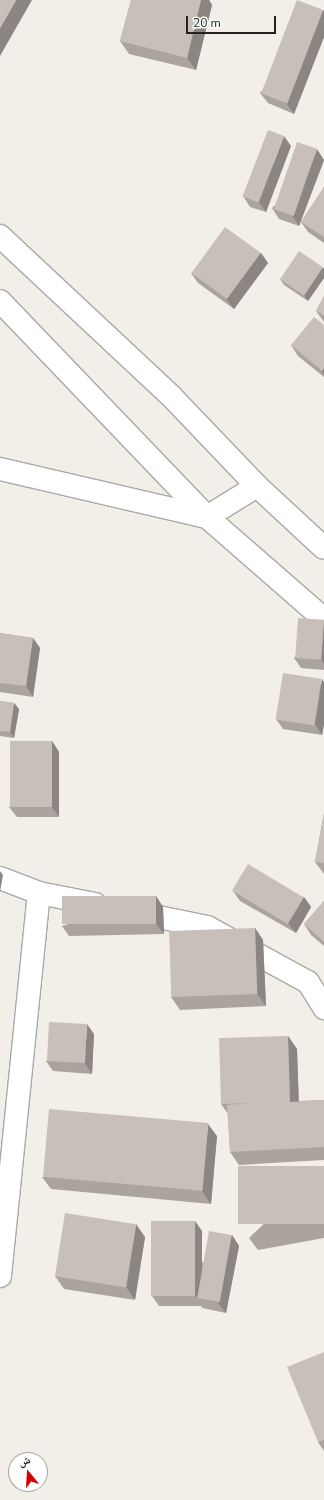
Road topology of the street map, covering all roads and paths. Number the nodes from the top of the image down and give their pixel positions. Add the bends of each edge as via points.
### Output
1 (0, 236) edge
2 (0, 301) edge
3 (0, 469) edge
4 (257, 486) junction
5 (207, 517) junction
6 (324, 548) edge
7 (324, 620) edge
8 (0, 878) edge
9 (39, 893) junction
10 (324, 1008) edge
11 (7, 1132) edge
12 (0, 1276) edge

1 - 4 street via 171,396
2 - 5 street
3 - 5 street
4 - 5 street
4 - 6 street
5 - 7 street
8 - 9 street
9 - 10 street via 208,927 308,982
9 - 11 street
11 - 12 street

